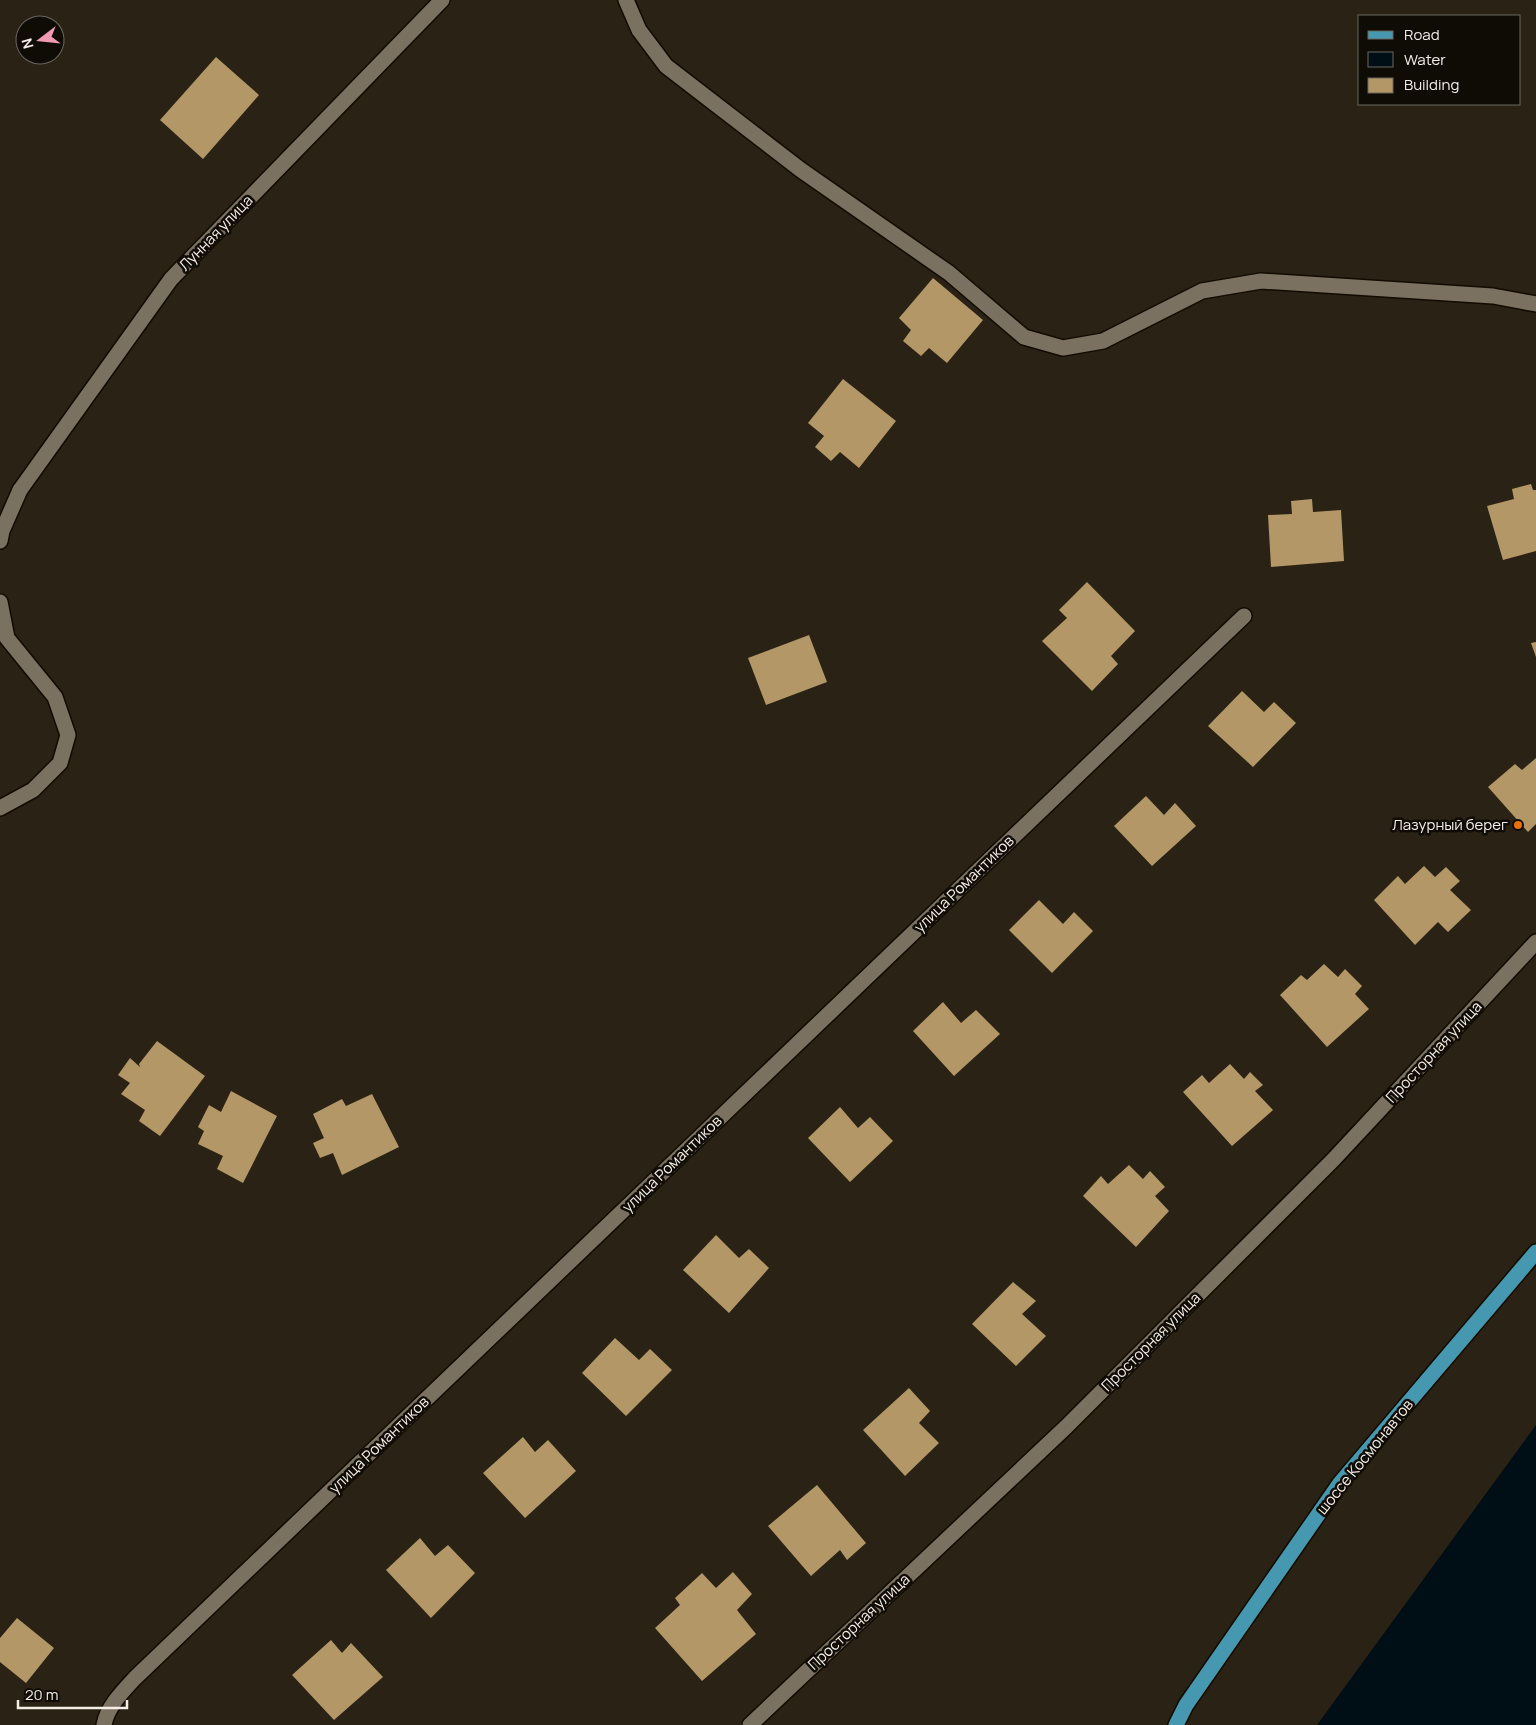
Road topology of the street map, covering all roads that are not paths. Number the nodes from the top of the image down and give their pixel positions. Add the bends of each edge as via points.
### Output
1 (442, 0) edge
2 (626, 0) edge
3 (1536, 304) edge
4 (0, 541) edge
5 (0, 602) edge
6 (1244, 616) dead end
7 (0, 808) edge
8 (1536, 942) edge
9 (1536, 1252) edge
10 (105, 1722) edge
11 (750, 1725) edge
12 (1176, 1725) edge

1 - 4 street, Лунная улица via 171,279 20,490
2 - 3 street via 638,30 666,66 801,170 949,273 1024,337 1063,348 1103,342 1202,291 1261,281 1493,296
5 - 7 street via 7,638 55,697 68,735 60,763 33,790
6 - 10 street, улица Романтиков via 135,1678 118,1697
8 - 11 street, Просторная улица via 1333,1160 1066,1427
9 - 12 main road, шоссе Космонавтов via 1340,1483 1186,1705

